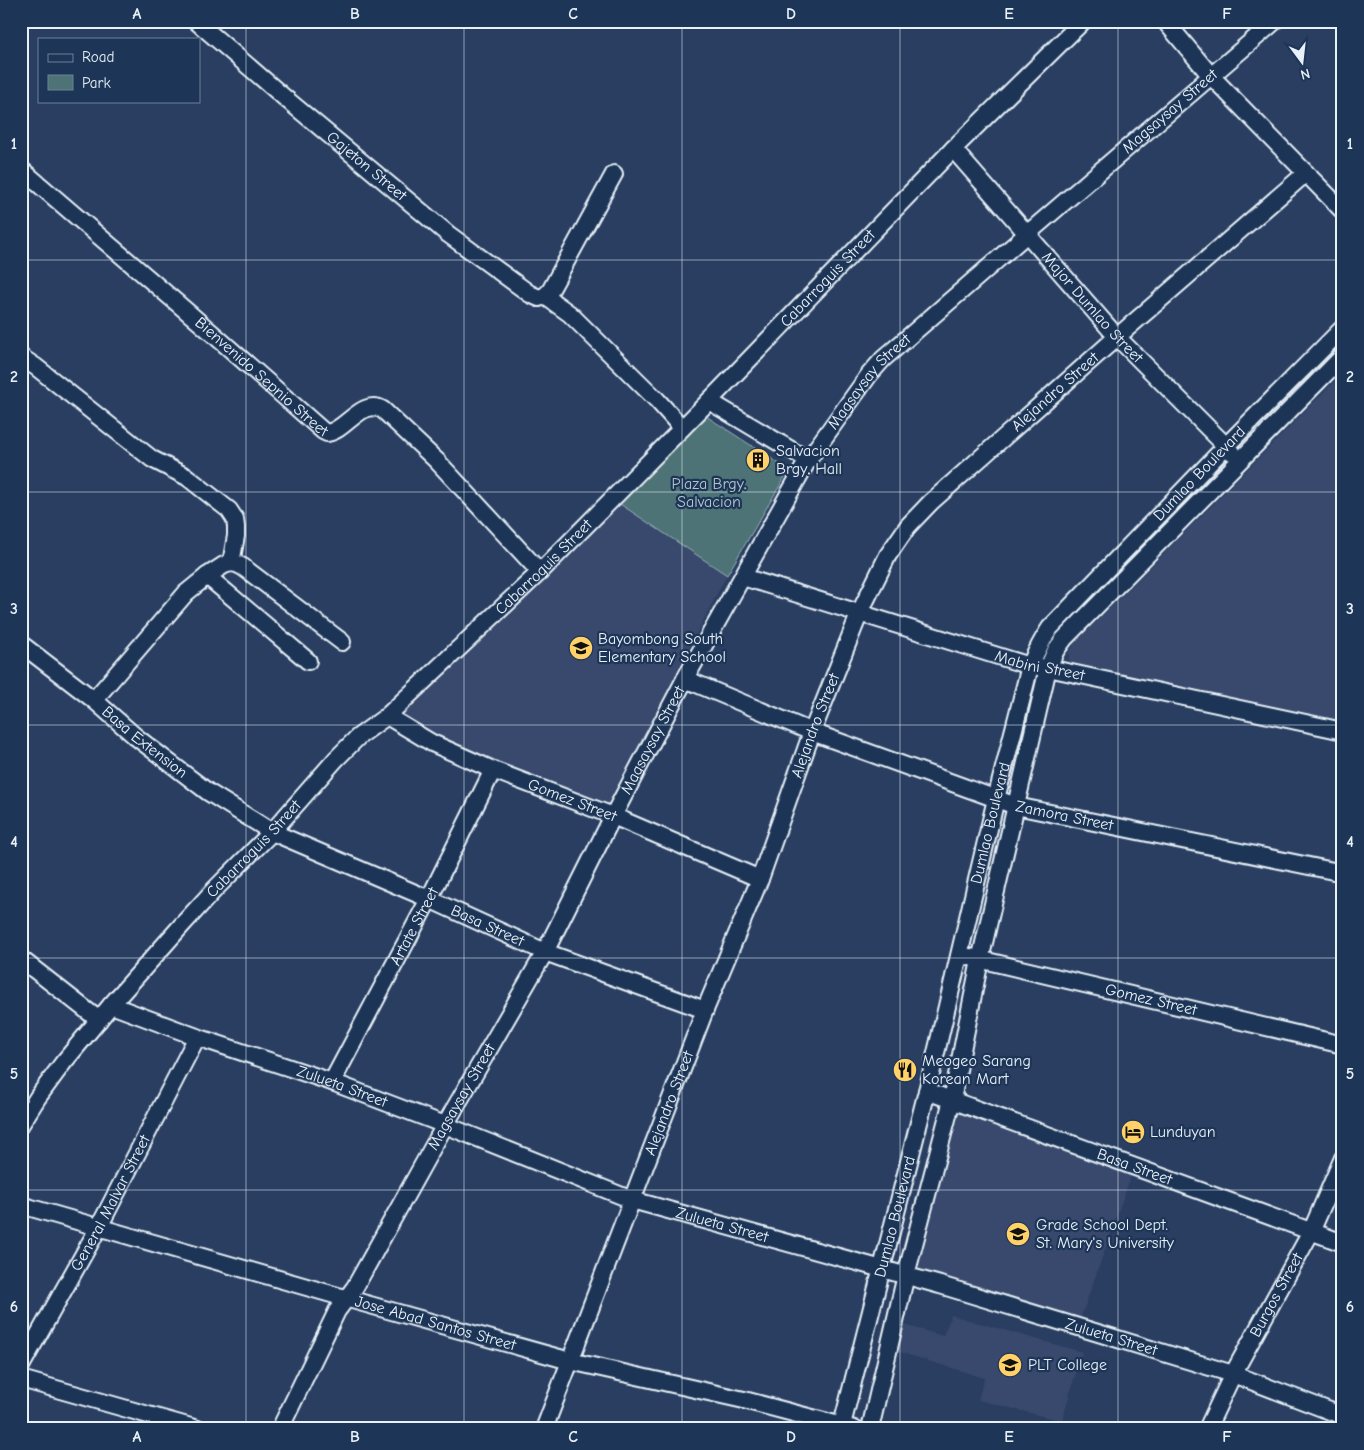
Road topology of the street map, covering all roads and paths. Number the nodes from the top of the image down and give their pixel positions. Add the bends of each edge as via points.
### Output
1 (196, 21) edge
2 (1083, 21) edge
3 (1165, 21) edge
4 (1275, 21) edge
5 (1211, 76) junction
6 (953, 149) junction
7 (21, 169) edge
8 (1306, 173) junction
9 (614, 174) dead end
10 (1343, 211) edge
11 (1027, 234) junction
12 (545, 296) junction
13 (1343, 328) edge
14 (1117, 336) junction
15 (1343, 356) edge
16 (21, 357) edge
17 (709, 401) junction
18 (682, 428) junction
19 (1226, 446) junction
20 (808, 460) junction
21 (1240, 460) junction
22 (231, 563) junction
23 (540, 572) junction
24 (207, 576) junction
25 (743, 577) junction
26 (860, 612) junction
27 (342, 642) dead end
28 (21, 644) edge
29 (308, 661) dead end
30 (1030, 666) junction
31 (1048, 668) junction
32 (685, 679) junction
33 (94, 700) junction
34 (387, 716) junction
35 (1343, 731) edge
36 (812, 732) junction
37 (493, 770) junction
38 (996, 799) junction
39 (1016, 806) junction
40 (613, 816) junction
41 (272, 832) junction
42 (1343, 873) edge
43 (760, 879) junction
44 (429, 899) junction
45 (545, 952) junction
46 (960, 955) junction
47 (21, 958) edge
48 (980, 960) junction
49 (111, 1005) junction
50 (705, 1010) junction
51 (99, 1020) junction
52 (197, 1037) junction
53 (1343, 1044) edge
54 (332, 1082) junction
55 (927, 1091) junction
56 (952, 1100) junction
57 (21, 1124) edge
58 (445, 1125) junction
59 (1343, 1158) edge
60 (632, 1200) junction
61 (21, 1205) edge
62 (98, 1228) junction
63 (1311, 1232) junction
64 (1343, 1243) edge
65 (880, 1268) junction
66 (906, 1275) junction
67 (346, 1298) junction
68 (570, 1361) junction
69 (21, 1366) edge
70 (1234, 1374) junction
71 (21, 1379) edge
72 (1343, 1416) edge
73 (845, 1427) edge
74 (198, 1429) edge
75 (280, 1429) edge
76 (544, 1429) edge
77 (870, 1429) edge
78 (1207, 1429) edge

1 - 12 street, Gajeton Street via 448,234 530,294 539,298
2 - 6 street, Cabarroguis Street
3 - 5 street
4 - 5 street, Magsaysay Street
5 - 8 street
5 - 11 street, Magsaysay Street
6 - 11 street, Major Dumlao Street
6 - 17 street, Cabarroguis Street
7 - 23 street, Bienvenido Sepnio Street via 326,433 336,430 368,408 383,410 437,461
8 - 10 street
8 - 14 street, Alejandro Street
9 - 12 street
11 - 14 street, Major Dumlao Street
11 - 20 street, Magsaysay Street via 883,359
12 - 18 street, Gajeton Street via 570,314
13 - 19 street, Dumlao Boulevard
14 - 19 street, Major Dumlao Street
14 - 26 street, Alejandro Street via 961,474 908,526 888,555
15 - 21 street, Dumlao Boulevard
16 - 22 street via 152,459 187,477 229,510 236,527
17 - 18 street, Cabarroguis Street
17 - 20 street
18 - 23 street, Cabarroguis Street
19 - 21 street, Major Dumlao Street
19 - 30 street, Dumlao Boulevard via 1050,628
20 - 25 street, Magsaysay Street
21 - 31 street, Dumlao Boulevard via 1064,639
22 - 24 street
22 - 27 street via 238,564
23 - 34 street, Cabarroguis Street
24 - 29 street
24 - 33 street via 186,593
25 - 26 street, Mabini Street
25 - 32 street, Magsaysay Street
26 - 30 street, Mabini Street
26 - 36 street, Alejandro Street
28 - 33 street, Basa Extension
30 - 31 street, Mabini Street
30 - 38 street, Dumlao Boulevard
31 - 35 street, Mabini Street
31 - 39 street, Dumlao Boulevard
32 - 36 street, Zamora Street
32 - 40 street, Magsaysay Street
33 - 41 street, Basa Extension via 208,792
34 - 37 street, Gomez Street via 432,743
34 - 41 street, Cabarroguis Street via 358,737
36 - 38 street, Zamora Street
36 - 43 street, Alejandro Street
37 - 40 street, Gomez Street
37 - 44 street, Artate Street
38 - 39 street, Zamora Street
38 - 46 street, Dumlao Boulevard
39 - 42 street, Zamora Street
39 - 48 street, Dumlao Boulevard
40 - 43 street, Gomez Street
40 - 45 street, Magsaysay Street
41 - 44 street, Basa Street
41 - 49 street, Cabarroguis Street via 202,903
43 - 50 street, Alejandro Street
44 - 45 street, Basa Street
44 - 54 street, Artate Street
45 - 50 street, Basa Street
45 - 58 street, Magsaysay Street
46 - 48 street, Gomez Street
46 - 55 street, Dumlao Boulevard
47 - 51 street
48 - 53 street, Gomez Street
48 - 56 street, Dumlao Boulevard
49 - 51 street, Cabarroguis Street
49 - 52 street, Zulueta Street
50 - 60 street, Alejandro Street
51 - 57 street, Cabarroguis Street via 63,1062
52 - 54 street, Zulueta Street
52 - 62 street, General Malvar Street
54 - 58 street, Zulueta Street
55 - 56 street, Basa Street
55 - 65 street, Dumlao Boulevard
56 - 63 street, Basa Street
56 - 66 street, Dumlao Boulevard
58 - 60 street, Zulueta Street
58 - 67 street, Magsaysay Street
59 - 63 street, Burgos Street
60 - 65 street, Zulueta Street
60 - 68 street, Alejandro Street
61 - 62 street, Jose Abad Santos Street
62 - 67 street, Jose Abad Santos Street
62 - 69 street, General Malvar Street
63 - 64 street, Basa Street
63 - 70 street, Burgos Street
65 - 66 street, Zulueta Street
65 - 73 street, Dumlao Boulevard
66 - 70 street, Zulueta Street
66 - 77 street, Dumlao Boulevard
67 - 68 street, Jose Abad Santos Street
67 - 75 street, Magsaysay Street
68 - 73 street, Jose Abad Santos Street via 744,1400
68 - 76 street, Alejandro Street
70 - 72 street, Zulueta Street
70 - 78 street, Burgos Street
71 - 74 street

